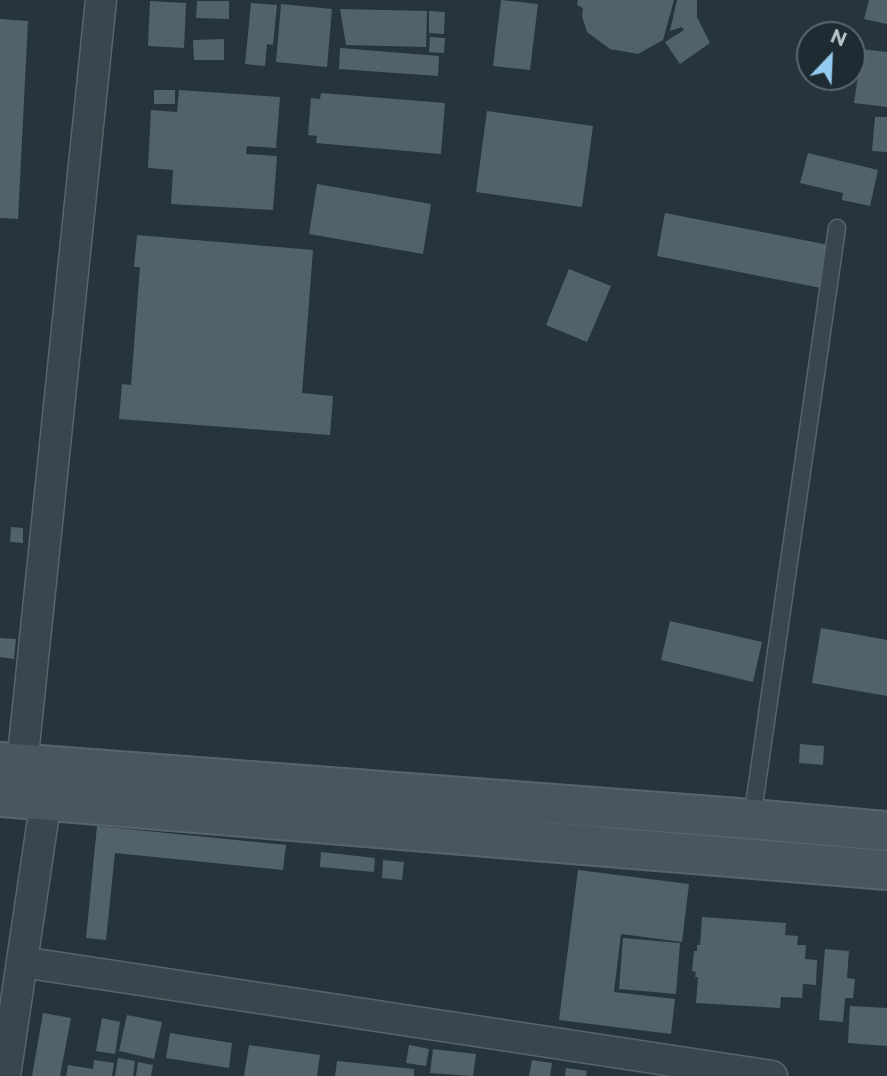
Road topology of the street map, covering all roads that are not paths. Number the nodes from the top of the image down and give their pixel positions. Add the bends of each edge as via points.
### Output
1 (101, 0) edge
2 (837, 228) dead end
3 (23, 781) edge
4 (752, 819) junction
5 (887, 831) edge
6 (887, 870) edge
7 (22, 962) junction
8 (5, 1076) edge
9 (772, 1076) edge

1 - 3 street
2 - 4 lane
3 - 4 street
3 - 6 street
3 - 7 street
4 - 5 street
7 - 8 street
7 - 9 street

